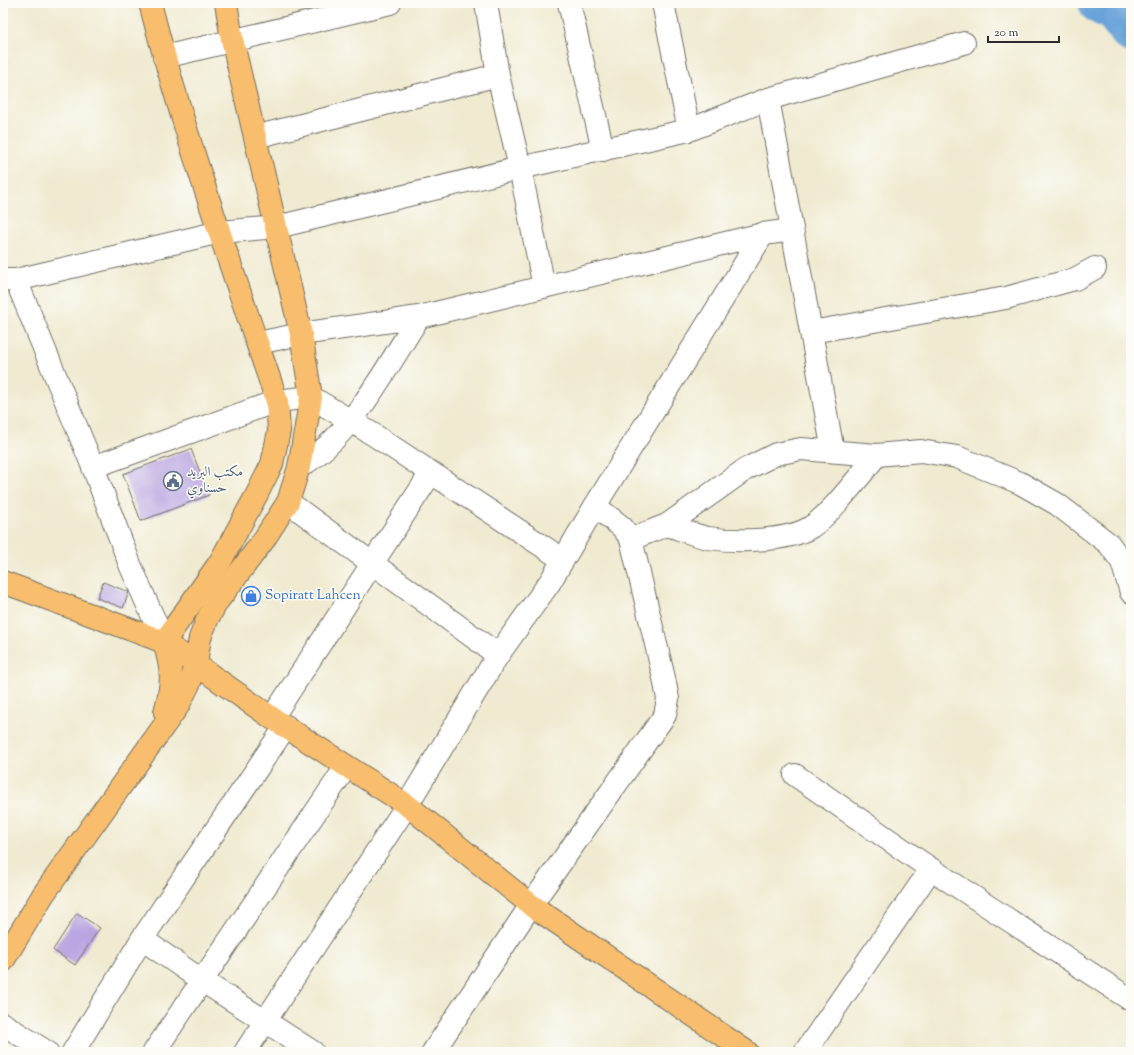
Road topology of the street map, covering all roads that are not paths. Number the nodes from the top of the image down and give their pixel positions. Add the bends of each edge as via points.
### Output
1 (150, 3) edge
2 (226, 3) edge
3 (390, 3) edge
4 (486, 3) edge
5 (569, 3) edge
6 (663, 3) edge
7 (232, 39) junction
8 (964, 44) dead end
9 (164, 56) junction
10 (498, 74) junction
11 (768, 99) junction
12 (689, 130) junction
13 (255, 137) junction
14 (603, 150) junction
15 (520, 168) junction
16 (277, 227) junction
17 (792, 230) junction
18 (220, 232) junction
19 (763, 234) junction
20 (1095, 268) dead end
21 (10, 280) edge
22 (544, 287) junction
23 (419, 317) junction
24 (811, 332) junction
25 (301, 334) junction
26 (258, 343) junction
27 (312, 397) junction
28 (277, 401) junction
29 (352, 421) junction
30 (833, 451) junction
31 (877, 455) junction
32 (94, 467) junction
33 (299, 467) junction
34 (431, 473) junction
35 (288, 502) junction
36 (595, 506) junction
37 (667, 525) junction
38 (631, 539) junction
39 (562, 559) junction
40 (372, 563) junction
41 (3, 582) edge
42 (1131, 592) edge
43 (164, 642) junction
44 (498, 655) junction
45 (196, 663) junction
46 (279, 722) junction
47 (160, 731) junction
48 (346, 767) junction
49 (795, 775) dead end
50 (407, 805) junction
51 (931, 869) junction
52 (531, 905) junction
53 (142, 939) junction
54 (3, 961) edge
55 (202, 980) junction
56 (1131, 1000) edge
57 (265, 1021) junction
58 (3, 1024) edge
59 (47, 1052) edge
60 (73, 1052) edge
61 (154, 1052) edge
62 (246, 1052) edge
63 (313, 1052) edge
64 (433, 1052) edge
65 (747, 1052) edge
66 (805, 1052) edge

1 - 9 main road
2 - 7 main road
3 - 7 street
4 - 10 street
5 - 14 street
6 - 12 street
7 - 9 street
7 - 13 main road
8 - 11 street
9 - 18 main road
10 - 13 street
10 - 15 street
11 - 12 street
11 - 17 street
12 - 14 street
13 - 16 main road
14 - 15 street
15 - 16 street
15 - 22 street
16 - 18 street
16 - 25 main road
17 - 19 street
17 - 24 street
18 - 21 street
18 - 26 main road
19 - 22 street
19 - 36 street
20 - 24 street via 1075,279 1006,298
21 - 32 street
22 - 23 street
23 - 25 street
23 - 29 street
24 - 30 street
25 - 26 street
25 - 27 main road
26 - 28 main road
27 - 28 street
27 - 29 street
27 - 33 main road
28 - 32 street
28 - 43 main road via 279,431 272,464 258,494 220,562
29 - 33 street via 325,449
29 - 34 street
30 - 31 street
30 - 37 street via 801,449 776,454 746,469
31 - 37 street via 826,513 810,527 791,535 752,540 708,538
31 - 42 street via 921,451 957,457 1020,483 1058,504 1109,544 1122,562
32 - 43 street via 131,567
33 - 35 main road
34 - 39 street
34 - 40 street
35 - 40 street
35 - 45 main road via 263,541 217,602 200,638
36 - 38 street via 622,527
36 - 39 street
37 - 38 street
38 - 52 street via 664,678 668,699 665,715
39 - 44 street via 550,582
40 - 44 street
40 - 46 street
41 - 43 main road
43 - 45 main road
43 - 47 main road via 172,668 172,688
44 - 50 street
45 - 46 main road
45 - 47 main road via 178,706
46 - 48 main road
46 - 53 street
47 - 54 main road via 43,895
48 - 50 main road
48 - 55 street
49 - 51 street
50 - 52 main road
50 - 57 street
51 - 56 street
51 - 66 street
52 - 64 street
52 - 65 main road
53 - 55 street
53 - 60 street
55 - 57 street
55 - 61 street
57 - 62 street
57 - 63 street
58 - 59 street

